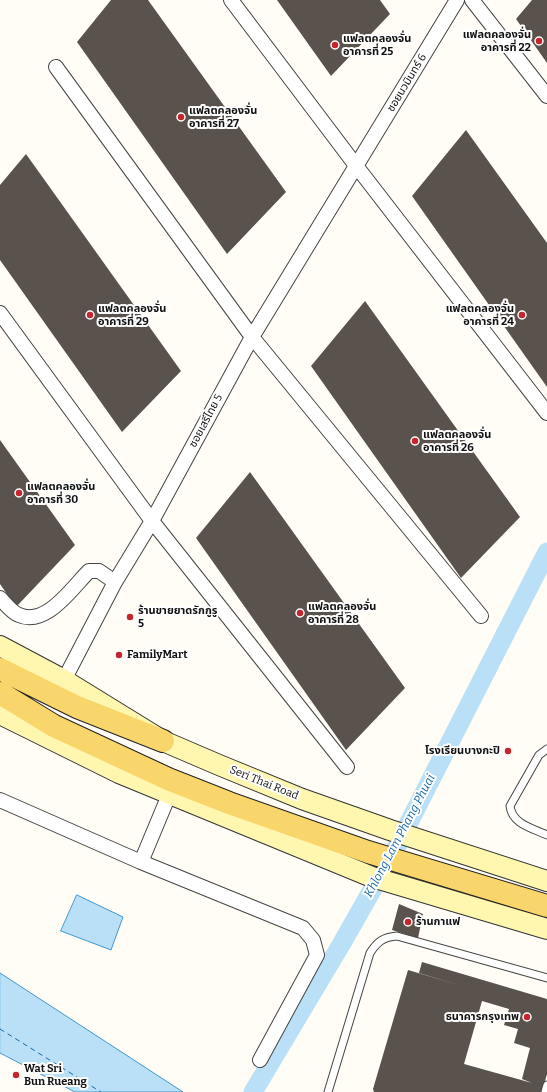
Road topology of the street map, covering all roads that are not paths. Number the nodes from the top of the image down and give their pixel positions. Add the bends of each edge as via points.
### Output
1 (231, 0) edge
2 (456, 0) edge
3 (472, 0) edge
4 (56, 67) dead end
5 (547, 96) edge
6 (357, 167) junction
7 (0, 313) edge
8 (252, 337) junction
9 (547, 413) edge
10 (152, 521) junction
11 (115, 582) junction
12 (0, 598) edge
13 (481, 616) dead end
14 (0, 646) edge
15 (0, 669) edge
16 (64, 680) junction
17 (0, 693) edge
18 (0, 714) edge
19 (163, 741) junction
20 (547, 750) edge
21 (347, 767) dead end
22 (169, 795) junction
23 (0, 800) edge
24 (547, 835) edge
25 (141, 862) junction
26 (547, 881) edge
27 (547, 906) edge
28 (547, 929) edge
29 (547, 978) edge
30 (260, 1060) dead end
31 (547, 1085) edge
32 (328, 1092) edge
33 (545, 1092) edge

1 - 6 street
2 - 6 street, ซอยนวมินทร์ 6
3 - 5 street
4 - 8 street
6 - 8 street, ซอยเสรีไทย 5
6 - 9 street
7 - 10 street
8 - 10 street, ซอยเสรีไทย 5
8 - 13 street
10 - 11 street, ซอยเสรีไทย 5
10 - 21 street
11 - 12 street via 99,571 89,572 49,612 33,617 19,615
11 - 16 street, ซอยเสรีไทย 5
14 - 16 main road, Seri Thai Road
15 - 19 main road via 77,707
16 - 19 main road, Seri Thai Road
17 - 27 main road via 54,726 168,779 229,803 368,852
18 - 22 main road
19 - 26 main road, Seri Thai Road via 302,799 428,844
20 - 24 lane via 539,755 510,806 515,820
22 - 25 street
22 - 28 main road via 372,877
23 - 25 street
25 - 30 street via 303,928 313,940 317,955
29 - 32 lane via 397,936 381,940 370,953
31 - 33 lane

